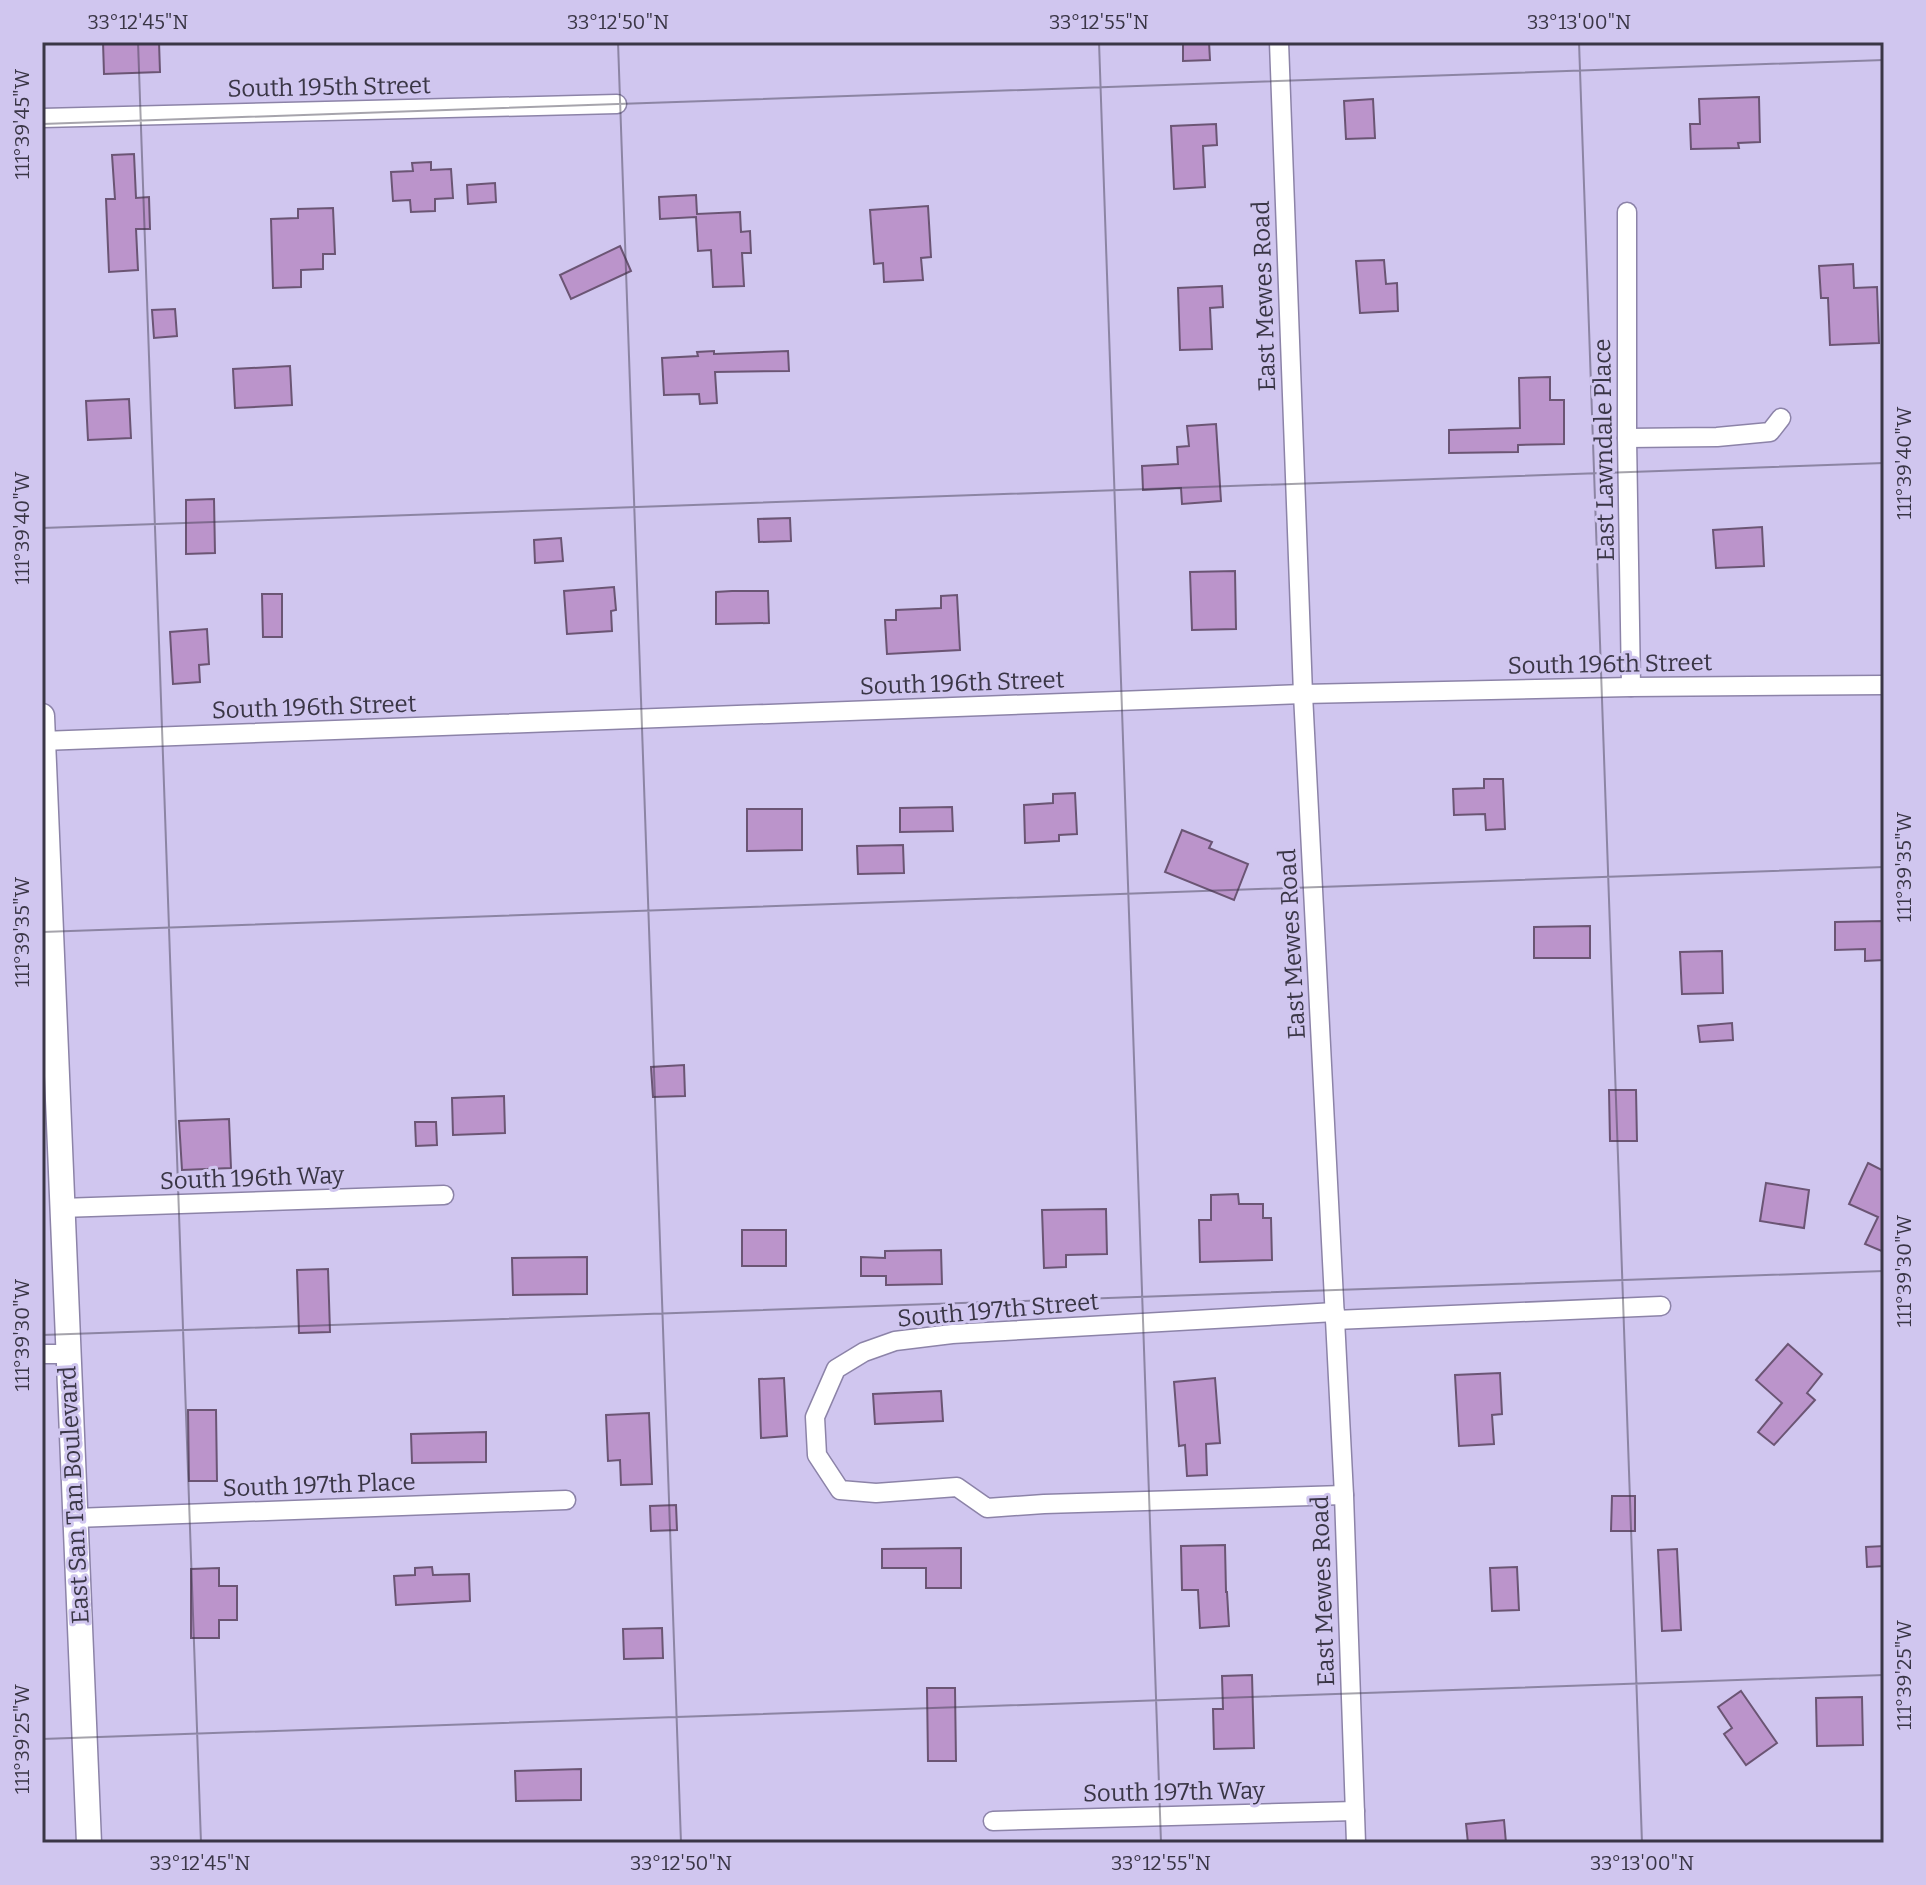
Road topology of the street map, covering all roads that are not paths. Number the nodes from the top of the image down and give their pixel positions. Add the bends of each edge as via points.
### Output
1 (1279, 42) edge
2 (617, 104) dead end
3 (42, 118) edge
4 (1627, 212) dead end
5 (1781, 418) dead end
6 (1627, 438) junction
7 (1884, 685) edge
8 (1631, 687) junction
9 (1303, 694) junction
10 (42, 716) edge
11 (42, 741) edge
12 (444, 1195) dead end
13 (61, 1208) junction
14 (1661, 1306) dead end
15 (1335, 1316) junction
16 (42, 1354) edge
17 (67, 1354) junction
18 (1344, 1495) junction
19 (566, 1500) dead end
20 (75, 1518) junction
21 (1355, 1811) junction
22 (993, 1821) dead end
23 (89, 1843) edge
24 (1356, 1843) edge

1 - 9 street, East Mewes Road
2 - 3 street, South 195th Street
4 - 6 street, East Lawndale Place
5 - 6 street via 1770,432
6 - 8 street, East Lawndale Place
7 - 8 street, South 196th Street
8 - 9 street, South 196th Street
9 - 11 street, South 196th Street
9 - 15 street, East Mewes Road
10 - 11 street, East San Tan Boulevard
11 - 13 street, East San Tan Boulevard
12 - 13 street, South 196th Way
13 - 17 street, East San Tan Boulevard
14 - 15 street, South 197th Street
15 - 18 street, East Mewes Road
15 - 18 street, South 197th Street via 895,1341 836,1369 815,1417 816,1442 817,1455 840,1490 957,1487 987,1508
16 - 17 street
17 - 20 street, East San Tan Boulevard
18 - 21 street, East Mewes Road
19 - 20 street, South 197th Place
20 - 23 street, East San Tan Boulevard
21 - 22 street, South 197th Way
21 - 24 street, East Mewes Road

